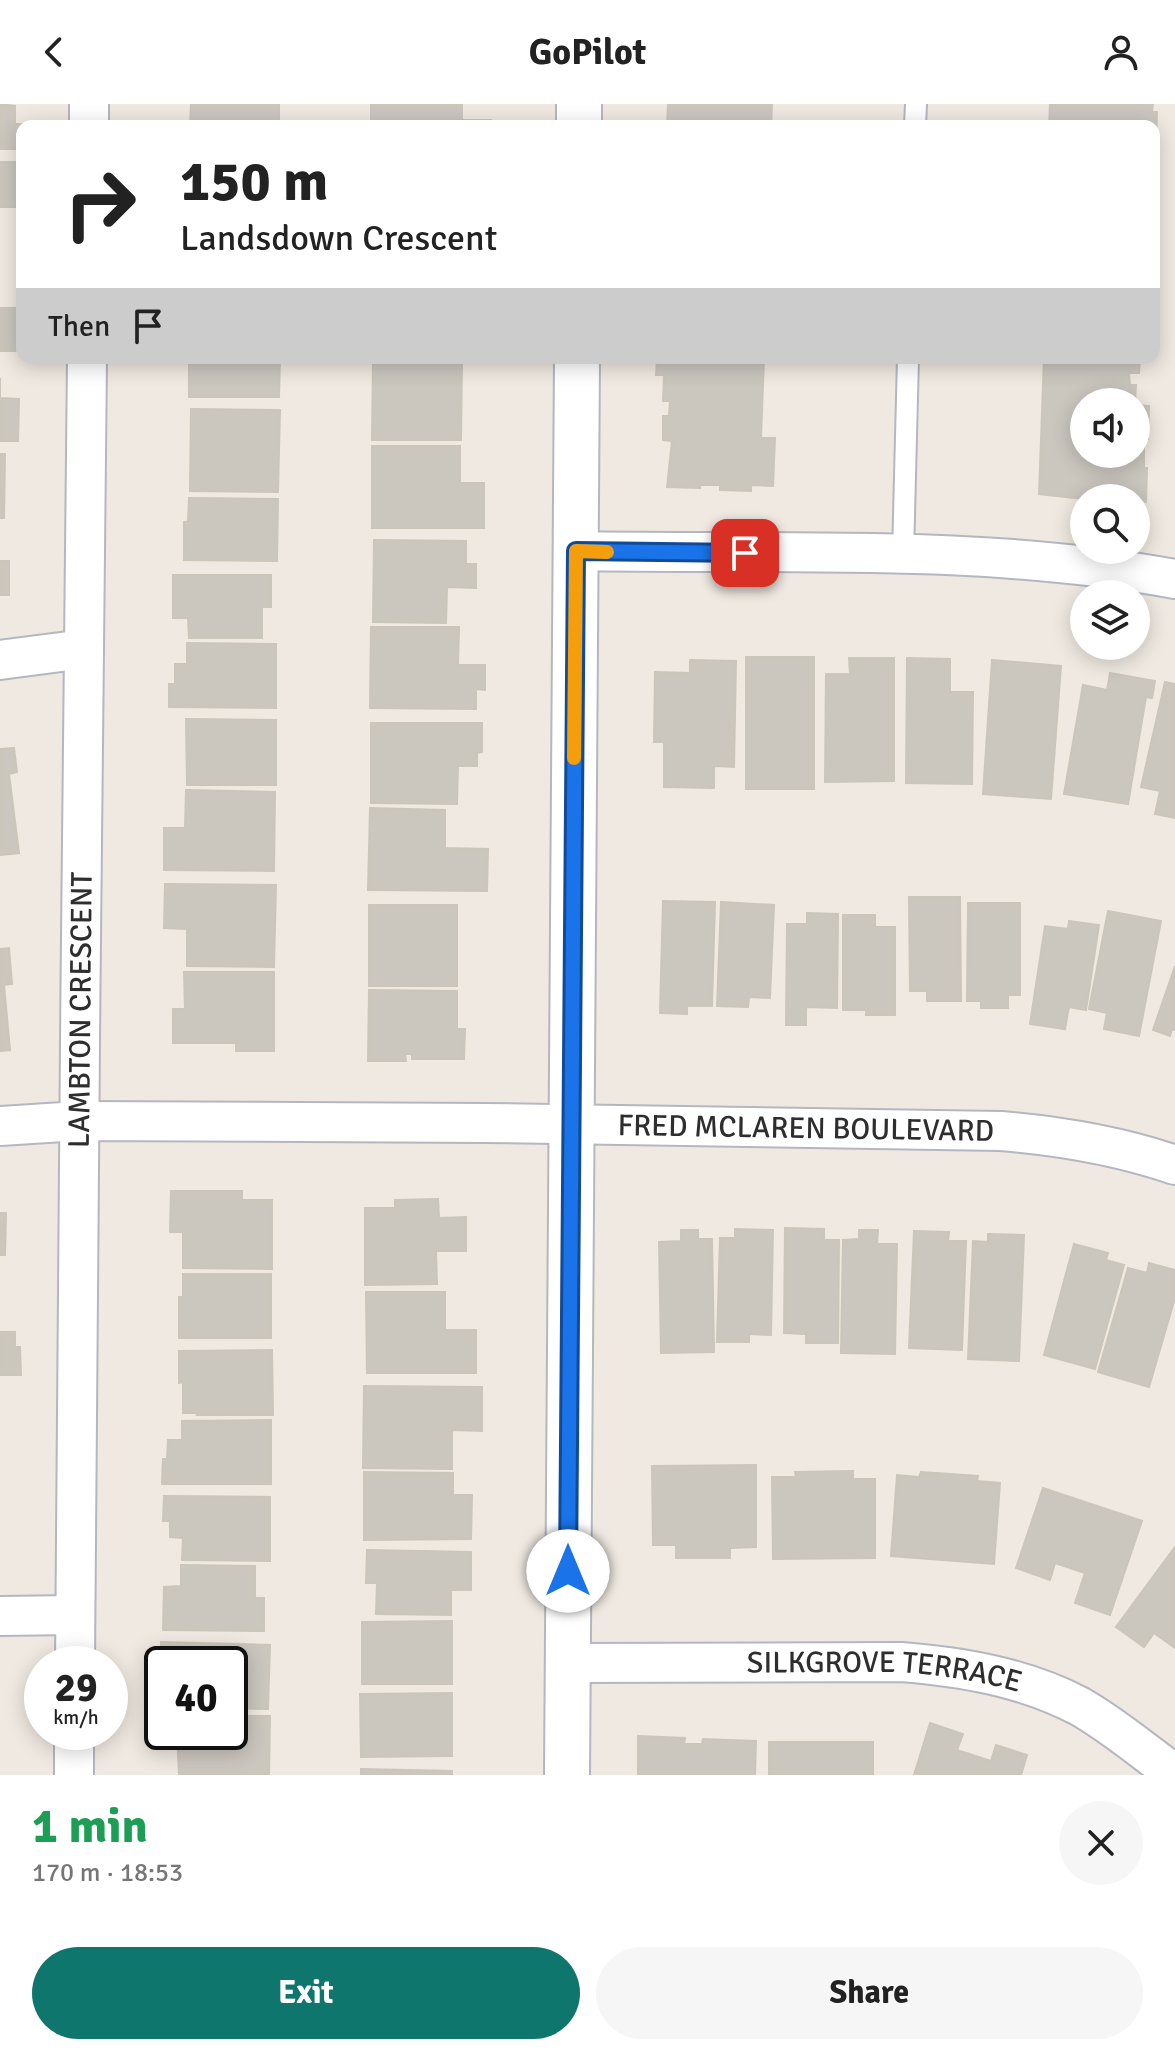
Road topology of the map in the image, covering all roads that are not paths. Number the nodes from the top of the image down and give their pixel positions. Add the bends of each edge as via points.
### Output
1 (87, 364) edge
2 (577, 364) edge
3 (908, 364) edge
4 (576, 551) junction
5 (903, 555) junction
6 (1175, 579) edge
7 (84, 649) junction
8 (0, 660) edge
9 (79, 1121) junction
10 (571, 1125) junction
11 (0, 1126) edge
12 (1175, 1165) edge
13 (75, 1615) junction
14 (0, 1616) edge
15 (75, 1646) edge
16 (567, 1663) junction
17 (74, 1750) edge
18 (1175, 1774) edge
19 (74, 1775) edge
20 (567, 1775) edge

1 - 7 street, LAMBTON CRESCENT
2 - 4 street
3 - 5 lane
4 - 5 street
4 - 10 street
5 - 6 street via 1065,563
7 - 8 street
7 - 9 street, LAMBTON CRESCENT
9 - 10 street, FRED MCLAREN BOULEVARD
9 - 11 street, FRED MCLAREN BOULEVARD
9 - 13 street, LAMBTON CRESCENT
10 - 12 street, FRED MCLAREN BOULEVARD via 1001,1131 1059,1135
10 - 16 street
13 - 14 street
13 - 15 street, LAMBTON CRESCENT
16 - 18 street, SILKGROVE TERRACE via 953,1666 1028,1684 1068,1701
16 - 20 street
17 - 19 street

